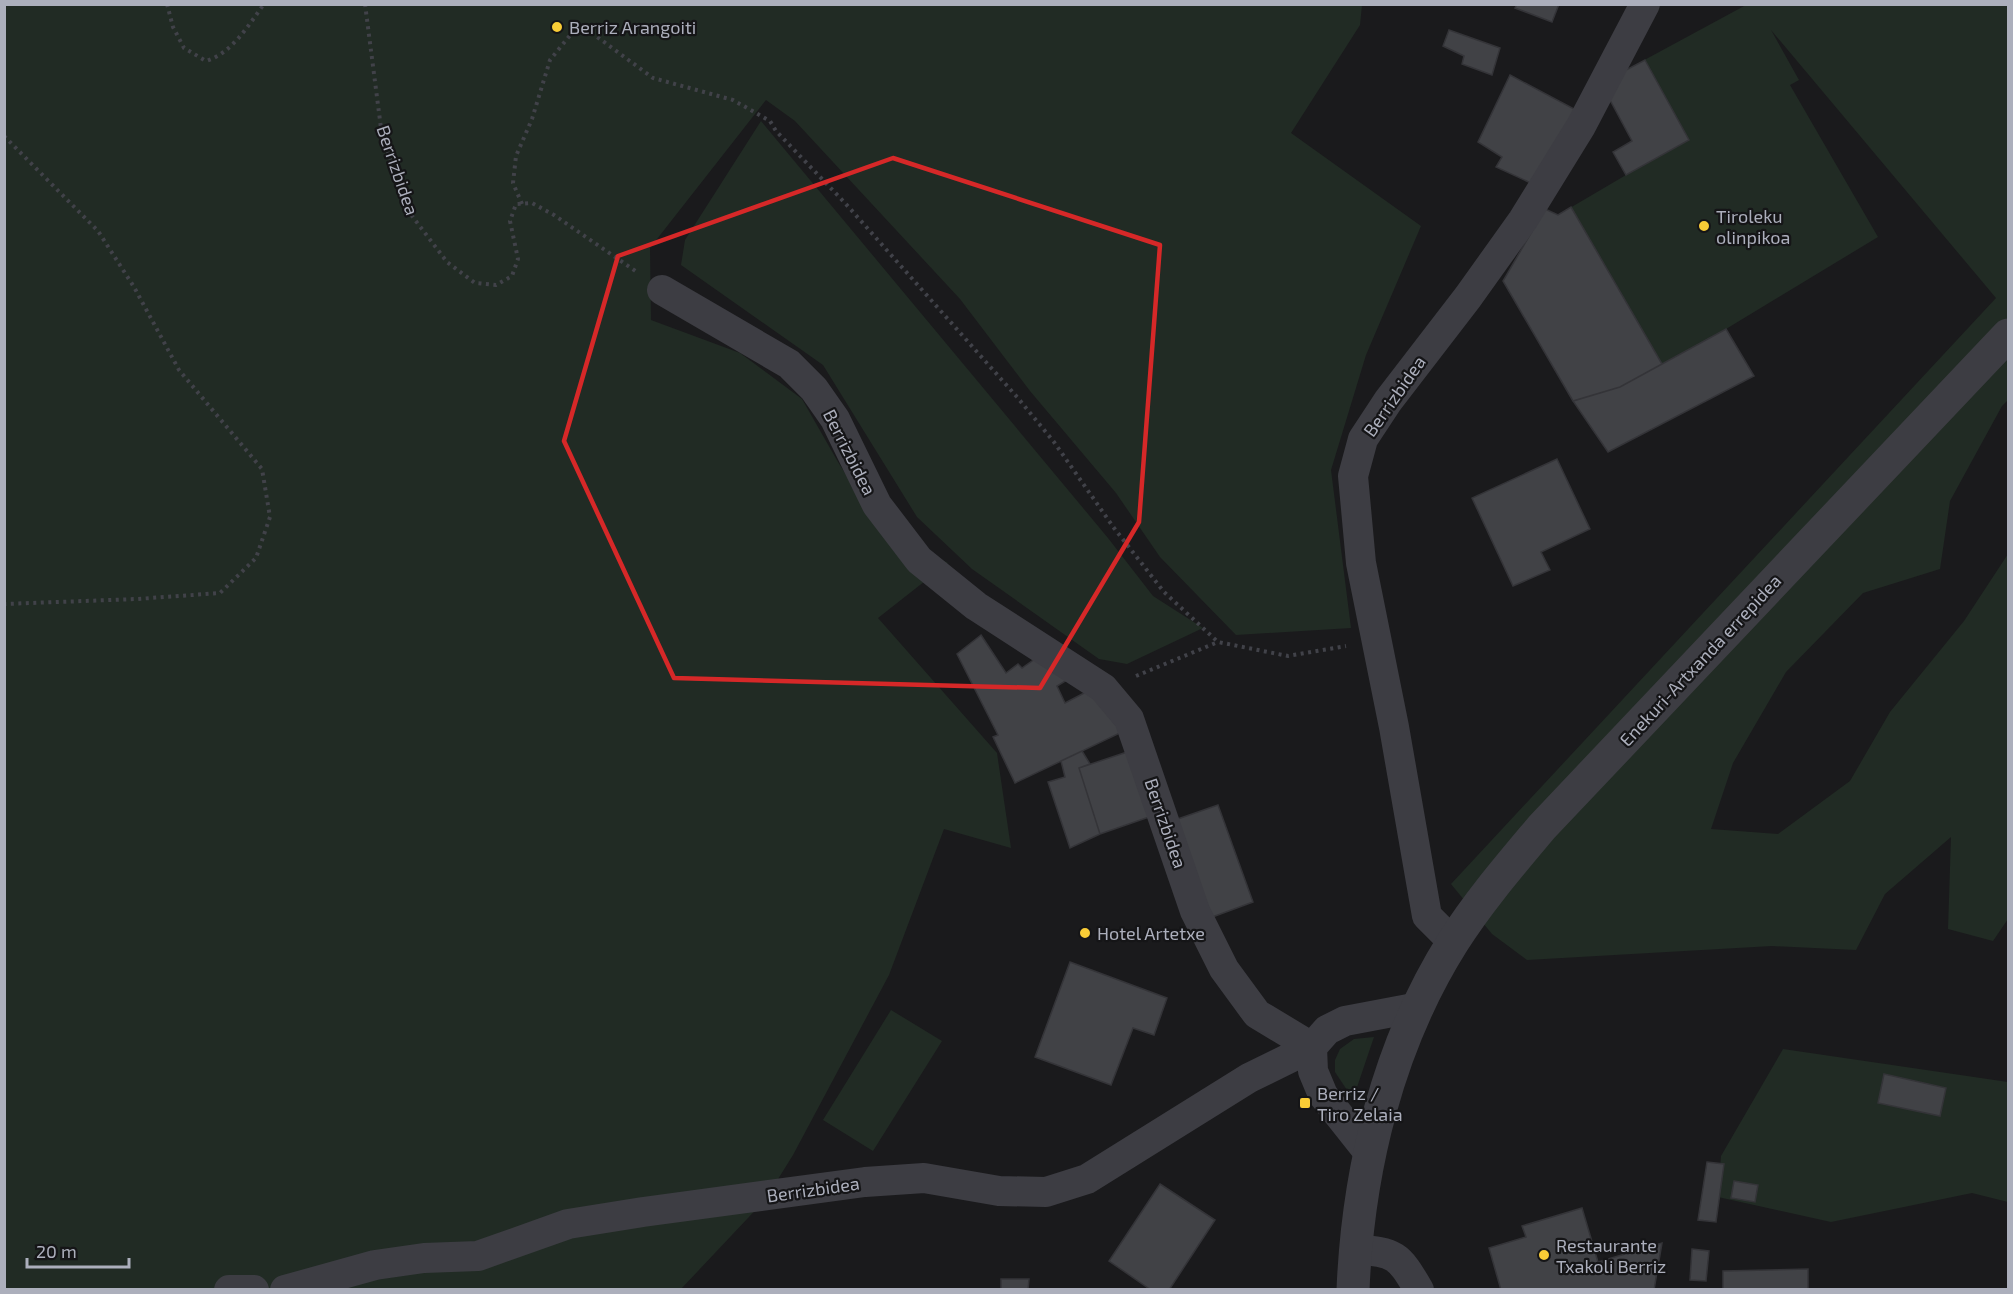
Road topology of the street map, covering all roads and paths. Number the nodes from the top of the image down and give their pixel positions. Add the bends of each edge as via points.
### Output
1 (167, 4) edge
2 (264, 4) edge
3 (365, 4) edge
4 (1645, 4) edge
5 (4, 136) edge
6 (522, 204) junction
7 (662, 290) joint
8 (2008, 335) edge
9 (4, 604) edge
10 (1376, 640) junction
11 (1218, 642) junction
12 (1104, 688) junction
13 (1453, 942) junction
14 (1419, 1007) junction
15 (1312, 1047) junction
16 (1369, 1153) junction
17 (1355, 1250) junction
18 (229, 1290) edge
19 (254, 1290) edge
20 (285, 1290) edge
21 (1353, 1290) edge
22 (1419, 1290) edge

1 - 2 path via 184,48 206,61 218,57 236,41
3 - 6 path, Berrizbidea via 382,136 409,212 447,262 475,283 496,285 512,276 518,259 510,221 516,204
4 - 10 street, Berrizbidea via 1581,126 1522,220 1363,439 1353,476 1361,562
5 - 9 path via 98,231 135,287 179,370 262,469 270,517 256,558 220,593
6 - 7 path via 532,203 554,215
6 - 11 path via 513,183 516,156 550,60 576,28 585,28 653,78 732,100 770,121 1017,398 1164,592
7 - 12 street, Berrizbidea via 789,364 835,418 877,505 919,560 976,606
8 - 13 street, Enekuri-Artxanda errepidea via 1542,827
10 - 11 path via 1288,656
10 - 13 street, Berrizbidea via 1427,916
11 - 12 path
12 - 15 street, Berrizbidea via 1129,719 1196,911 1224,969 1257,1014
13 - 14 street, Enekuri-Artxanda errepidea
14 - 15 street, Berrizbidea via 1345,1021 1327,1030
14 - 16 street, Enekuri-Artxanda errepidea via 1398,1058
15 - 16 street via 1312,1071 1323,1095
15 - 20 street, Berrizbidea via 1249,1078 1087,1179 1046,1192 999,1191 924,1178 853,1184 568,1224 477,1256 375,1265
16 - 17 street
17 - 21 street
17 - 22 street via 1389,1254 1404,1264
18 - 19 street

